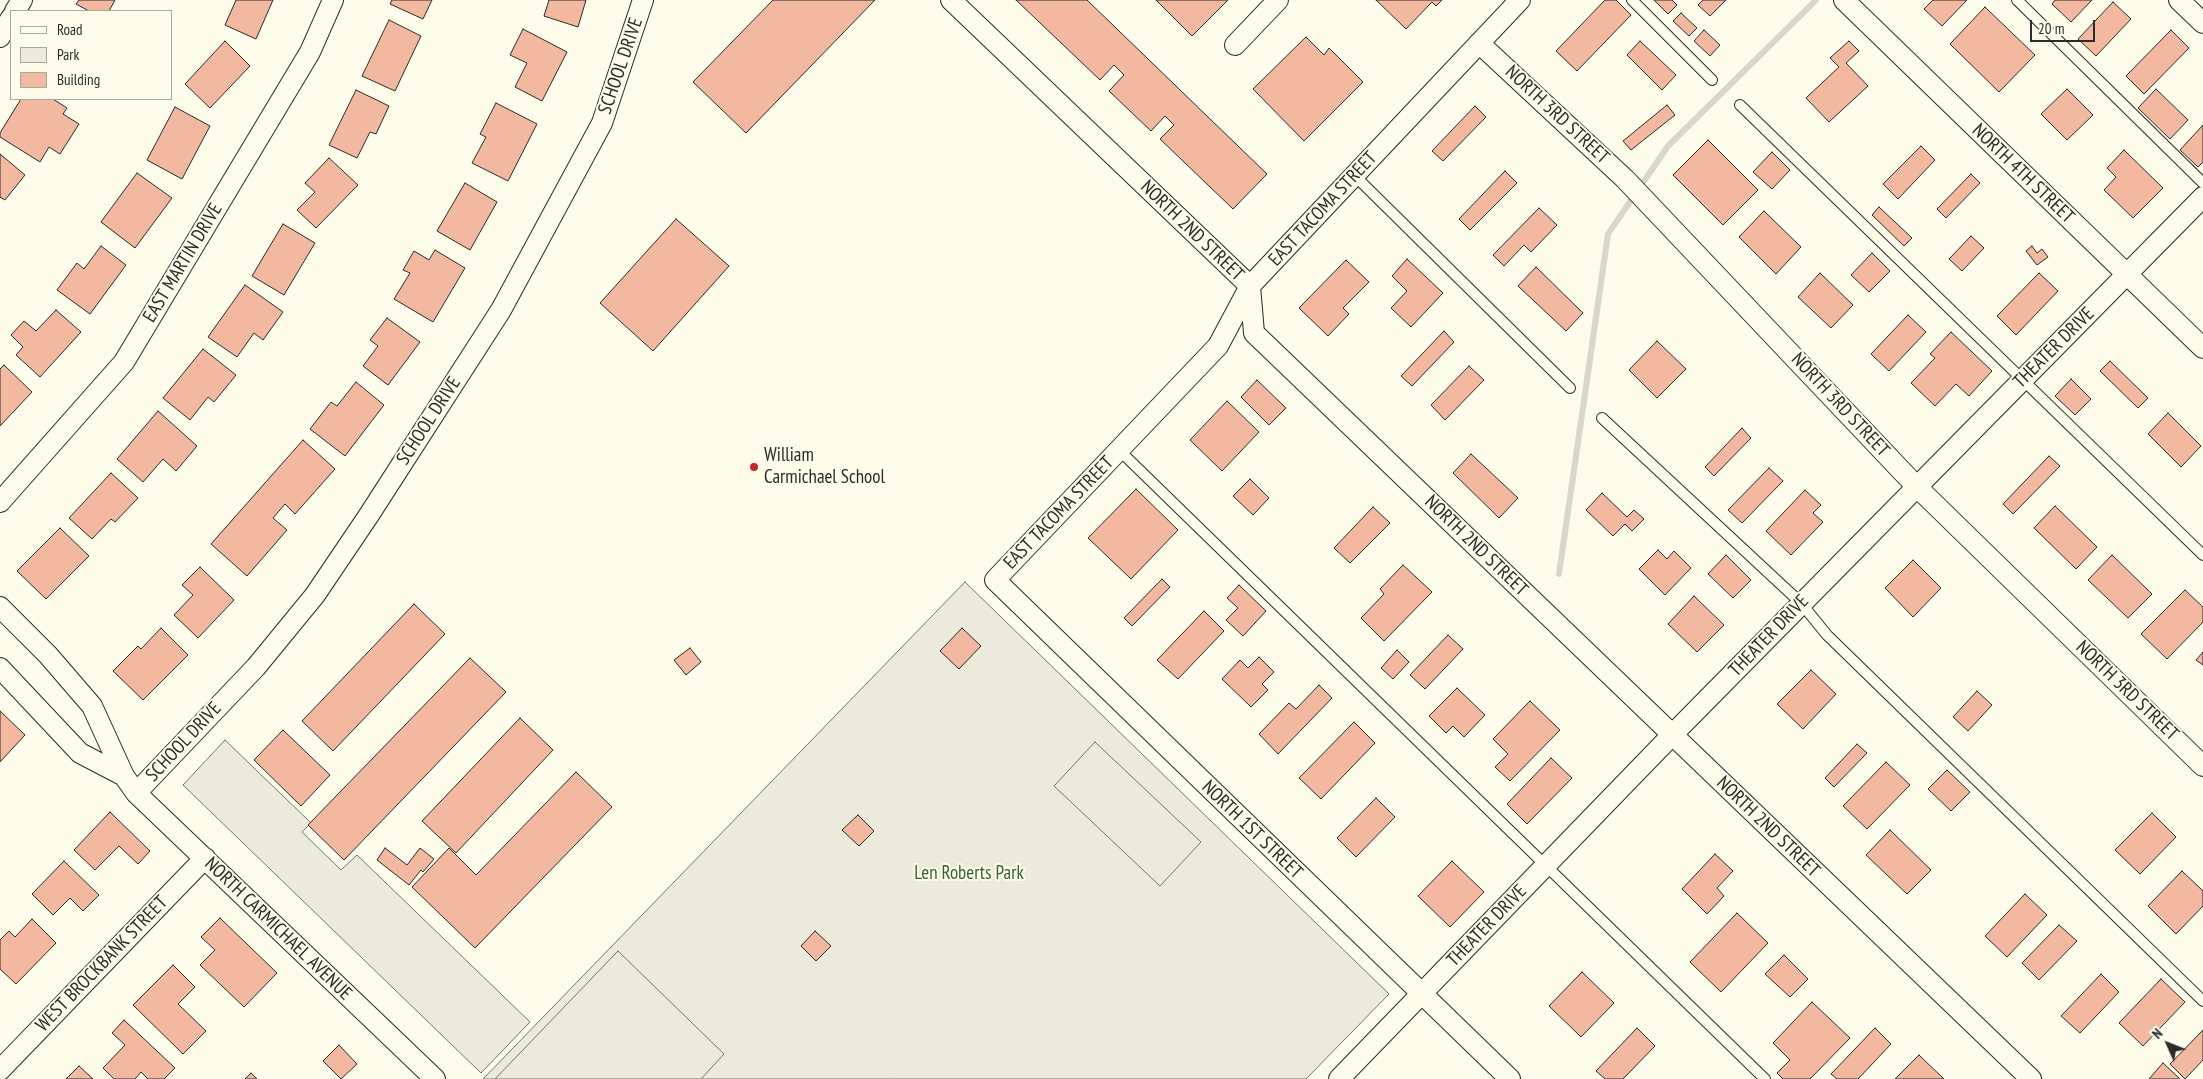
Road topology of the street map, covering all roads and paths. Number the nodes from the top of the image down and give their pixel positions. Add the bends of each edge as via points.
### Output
1 (332, 0) edge
2 (643, 0) edge
3 (951, 0) edge
4 (1278, 0) edge
5 (1520, 0) edge
6 (1632, 0) edge
7 (1844, 0) edge
8 (2017, 0) edge
9 (2180, 0) edge
10 (10, 20) edge
11 (2203, 23) edge
12 (0, 37) edge
13 (1479, 43) junction
14 (1235, 45) dead end
15 (1712, 80) dead end
16 (1740, 105) dead end
17 (1354, 175) junction
18 (2203, 183) edge
19 (2203, 197) edge
20 (2126, 274) junction
21 (1250, 286) junction
22 (2203, 348) edge
23 (2023, 378) junction
24 (1570, 388) dead end
25 (1602, 418) dead end
26 (1119, 450) junction
27 (1916, 486) junction
28 (0, 502) edge
29 (2203, 555) edge
30 (995, 580) joint
31 (1801, 604) junction
32 (0, 607) edge
33 (0, 668) edge
34 (1672, 735) junction
35 (2203, 766) edge
36 (124, 776) junction
37 (136, 793) junction
38 (205, 858) junction
39 (1546, 865) junction
40 (1421, 995) junction
41 (2203, 1001) edge
42 (0, 1070) edge
43 (435, 1079) edge
44 (1339, 1079) edge
45 (1510, 1079) edge
46 (1765, 1079) edge
47 (2031, 1079) edge

1 - 28 street, EAST MARTIN DRIVE via 310,52 124,362
2 - 37 street, SCHOOL DRIVE via 602,123 490,326 315,594 256,667
3 - 21 street, NORTH 2ND STREET
4 - 14 street
5 - 13 street, EAST TACOMA STREET
6 - 15 lane
7 - 20 street, NORTH 4TH STREET
8 - 18 lane
9 - 11 street
10 - 12 street
13 - 17 street, EAST TACOMA STREET
13 - 27 street, NORTH 3RD STREET via 1625,179
16 - 23 lane
17 - 21 street, EAST TACOMA STREET
17 - 24 lane
19 - 20 street, THEATER DRIVE
20 - 22 street, NORTH 4TH STREET
20 - 23 street, THEATER DRIVE
21 - 26 street, EAST TACOMA STREET via 1218,346
21 - 34 street, NORTH 2ND STREET via 1254,333
23 - 27 street, THEATER DRIVE
23 - 29 lane
25 - 31 lane
26 - 30 street, EAST TACOMA STREET
26 - 39 lane
27 - 31 street, THEATER DRIVE
27 - 35 street, NORTH 3RD STREET
30 - 40 street, NORTH 1ST STREET
31 - 34 street, THEATER DRIVE
31 - 41 lane via 1827,635
32 - 36 street, NORTH CARMICHAEL AVENUE via 92,706
33 - 36 street, NORTH CARMICHAEL AVENUE via 80,753
34 - 39 street, THEATER DRIVE
34 - 47 street, NORTH 2ND STREET
36 - 37 street, NORTH CARMICHAEL AVENUE
37 - 38 street, NORTH CARMICHAEL AVENUE
38 - 42 street, WEST BROCKBANK STREET
38 - 43 street, NORTH CARMICHAEL AVENUE
39 - 40 street, THEATER DRIVE
39 - 46 lane
40 - 44 street, THEATER DRIVE
40 - 45 street, NORTH 1ST STREET

